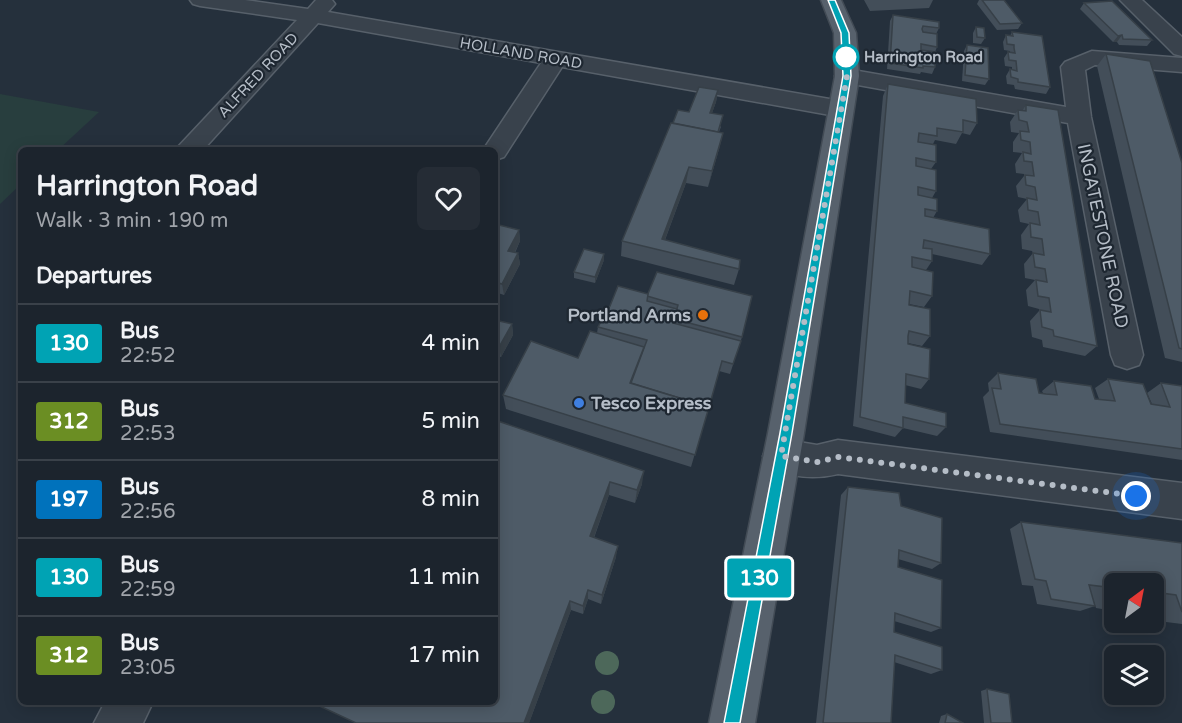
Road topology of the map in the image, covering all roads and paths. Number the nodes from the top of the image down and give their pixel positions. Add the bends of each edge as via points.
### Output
1 (200, 0) edge
2 (831, 0) edge
3 (1130, 0) edge
4 (321, 8) edge
5 (1182, 49) edge
6 (555, 59) junction
7 (1182, 65) edge
8 (847, 76) junction
9 (841, 109) junction
10 (1079, 117) junction
11 (191, 147) edge
12 (498, 147) edge
13 (1127, 355) dead end
14 (781, 456) junction
15 (1182, 501) edge
16 (128, 705) edge
17 (117, 723) edge
18 (732, 723) edge

1 - 4 street, HOLLAND ROAD
2 - 8 main road via 845,33
3 - 5 street
4 - 6 street, HOLLAND ROAD
4 - 11 street, ALFRED ROAD
6 - 9 street, HOLLAND ROAD
6 - 12 street
7 - 10 street, INGATESTONE ROAD via 1092,58 1073,67
8 - 9 main road
8 - 10 street
9 - 14 main road
10 - 13 street, INGATESTONE ROAD
14 - 15 street via 817,462 838,457
14 - 18 main road
16 - 17 street

